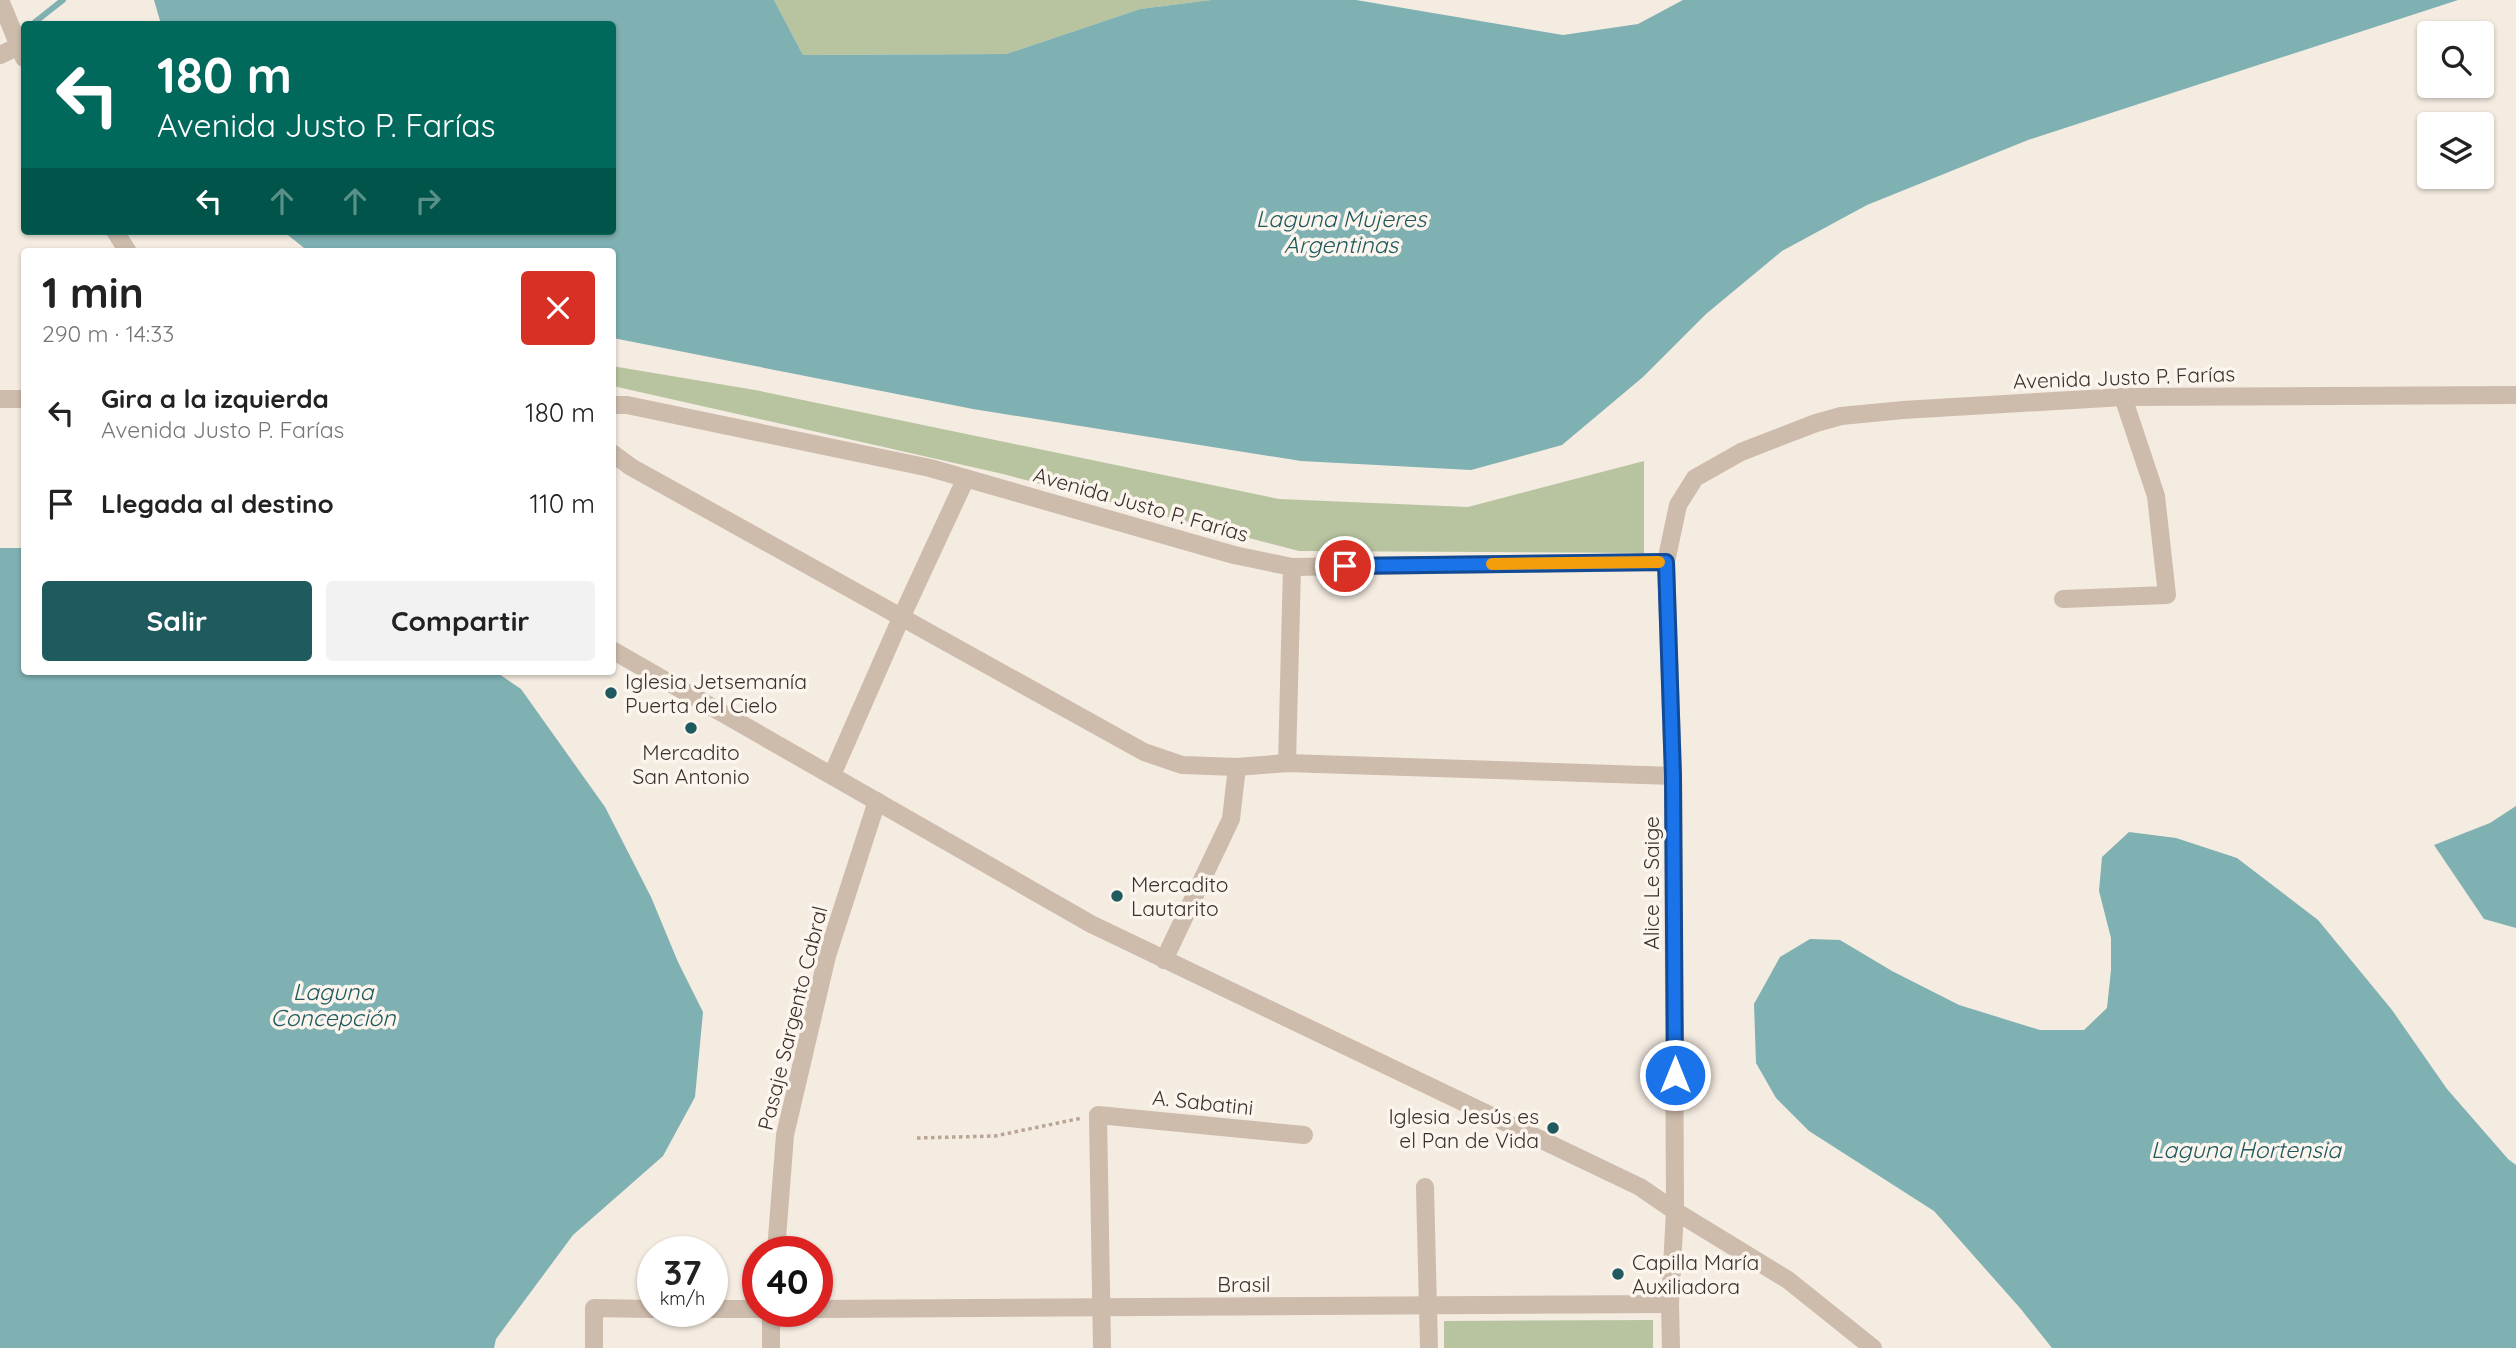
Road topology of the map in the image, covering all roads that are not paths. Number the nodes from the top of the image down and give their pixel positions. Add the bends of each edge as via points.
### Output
1 (0, 0) edge
2 (21, 50) edge
3 (21, 52) edge
4 (0, 55) edge
5 (2516, 395) edge
6 (2123, 397) junction
7 (0, 399) edge
8 (21, 399) edge
9 (616, 405) edge
10 (1741, 452) joint
11 (616, 456) edge
12 (966, 478) junction
13 (1666, 562) junction
14 (1292, 567) junction
15 (2063, 599) dead end
16 (901, 618) junction
17 (616, 652) edge
18 (1287, 763) junction
19 (1237, 767) junction
20 (832, 775) junction
21 (1673, 776) junction
22 (877, 801) junction
23 (1164, 960) junction
24 (1304, 1135) dead end
25 (1424, 1187) dead end
26 (1675, 1211) junction
27 (777, 1236) edge
28 (1670, 1304) junction
29 (1102, 1307) junction
30 (1427, 1307) junction
31 (637, 1309) edge
32 (833, 1309) edge
33 (771, 1327) edge
34 (594, 1348) edge
35 (771, 1348) edge
36 (1102, 1348) edge
37 (1429, 1348) edge
38 (1671, 1348) edge
39 (1873, 1348) edge

1 - 2 street
3 - 4 street
5 - 6 street, Avenida Justo P. Farías
6 - 10 street, Avenida Justo P. Farías via 1841,416
6 - 15 street via 2156,496 2167,595
7 - 8 street
9 - 12 street, Avenida Justo P. Farías
10 - 13 street, Alice Le Saige via 1695,478 1678,505
11 - 16 street
12 - 14 street, Avenida Justo P. Farías via 1234,555
12 - 16 street
13 - 14 street, Avenida Justo P. Farías
13 - 21 street, Alice Le Saige
14 - 18 street
16 - 19 street via 1144,752 1182,765
16 - 20 street
17 - 20 street
18 - 19 street
18 - 21 street
19 - 23 street via 1231,819
20 - 22 street
21 - 26 street, Alice Le Saige
22 - 23 street via 1091,924
22 - 27 street, Pasaje Sargento Cabral via 827,956 785,1135
23 - 26 street via 1640,1187
24 - 29 street, A. Sabatini via 1098,1115
25 - 30 street
26 - 28 street, Alice Le Saige
26 - 39 street via 1788,1280
28 - 30 street, Brasil
28 - 38 street, Alice Le Saige
29 - 30 street, Brasil
29 - 32 street, Brasil
29 - 36 street
30 - 37 street
31 - 34 street via 594,1308
33 - 35 street

